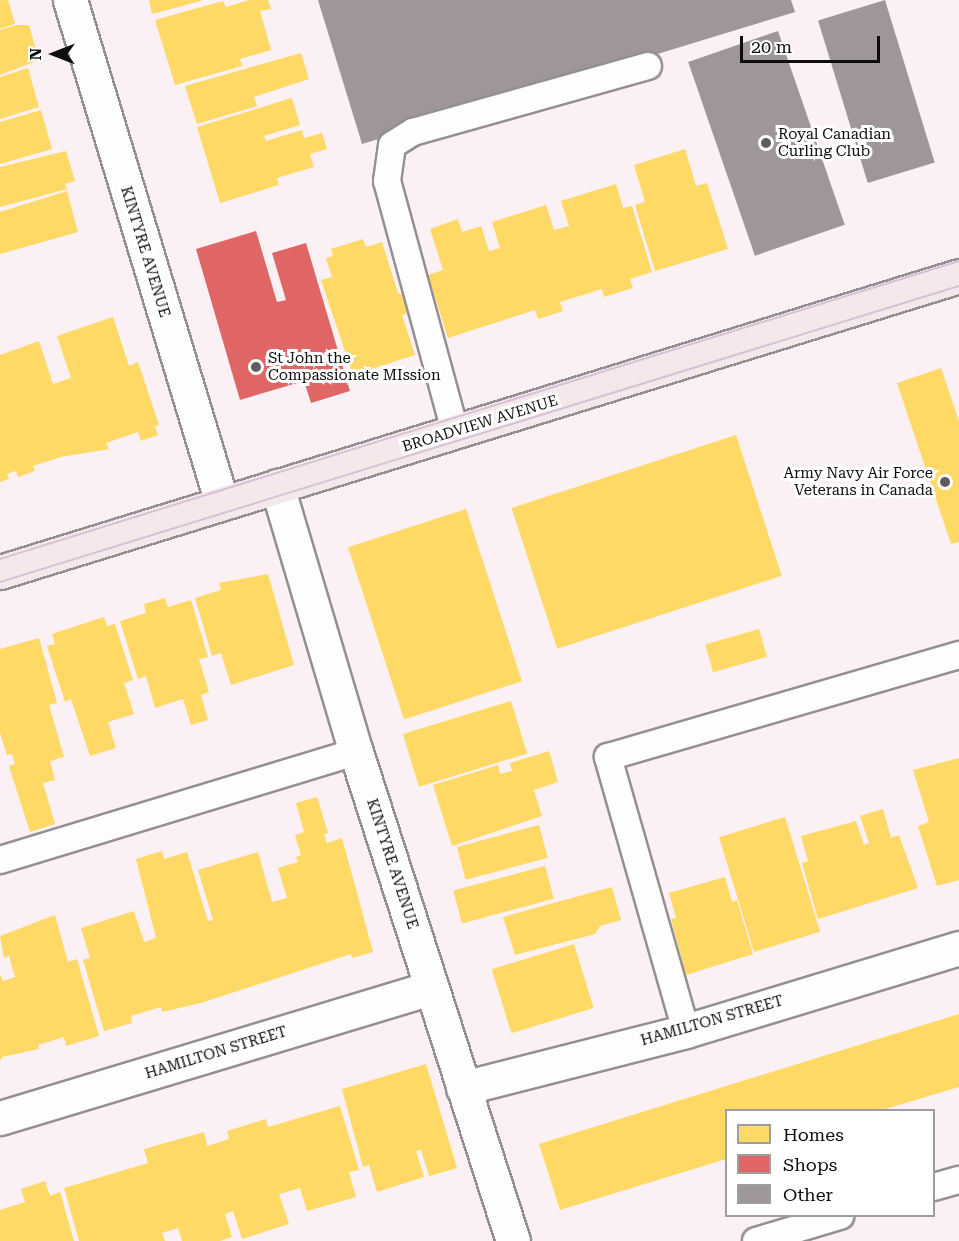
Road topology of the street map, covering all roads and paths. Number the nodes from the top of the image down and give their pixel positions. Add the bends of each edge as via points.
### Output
1 (69, 0) edge
2 (648, 66) dead end
3 (959, 276) edge
4 (455, 431) junction
5 (277, 486) junction
6 (222, 503) junction
7 (0, 572) edge
8 (959, 655) edge
9 (356, 752) junction
10 (0, 861) edge
11 (959, 948) edge
12 (431, 988) junction
13 (686, 1030) junction
14 (463, 1088) junction
15 (0, 1118) edge
16 (959, 1180) edge
17 (935, 1186) edge
18 (834, 1217) edge
19 (512, 1241) edge
20 (756, 1241) edge

1 - 6 street, KINTYRE AVENUE
2 - 4 lane via 413,132 392,145 387,182
3 - 4 main road, BROADVIEW AVENUE
4 - 5 main road, BROADVIEW AVENUE
5 - 6 main road, BROADVIEW AVENUE
5 - 9 street, KINTYRE AVENUE
6 - 7 main road, BROADVIEW AVENUE
8 - 13 lane via 608,758
9 - 10 lane
9 - 12 street, KINTYRE AVENUE
11 - 13 street, HAMILTON STREET
12 - 14 street, KINTYRE AVENUE
12 - 15 street, HAMILTON STREET
13 - 14 street, HAMILTON STREET
14 - 19 street, KINTYRE AVENUE
16 - 17 lane
18 - 20 lane

